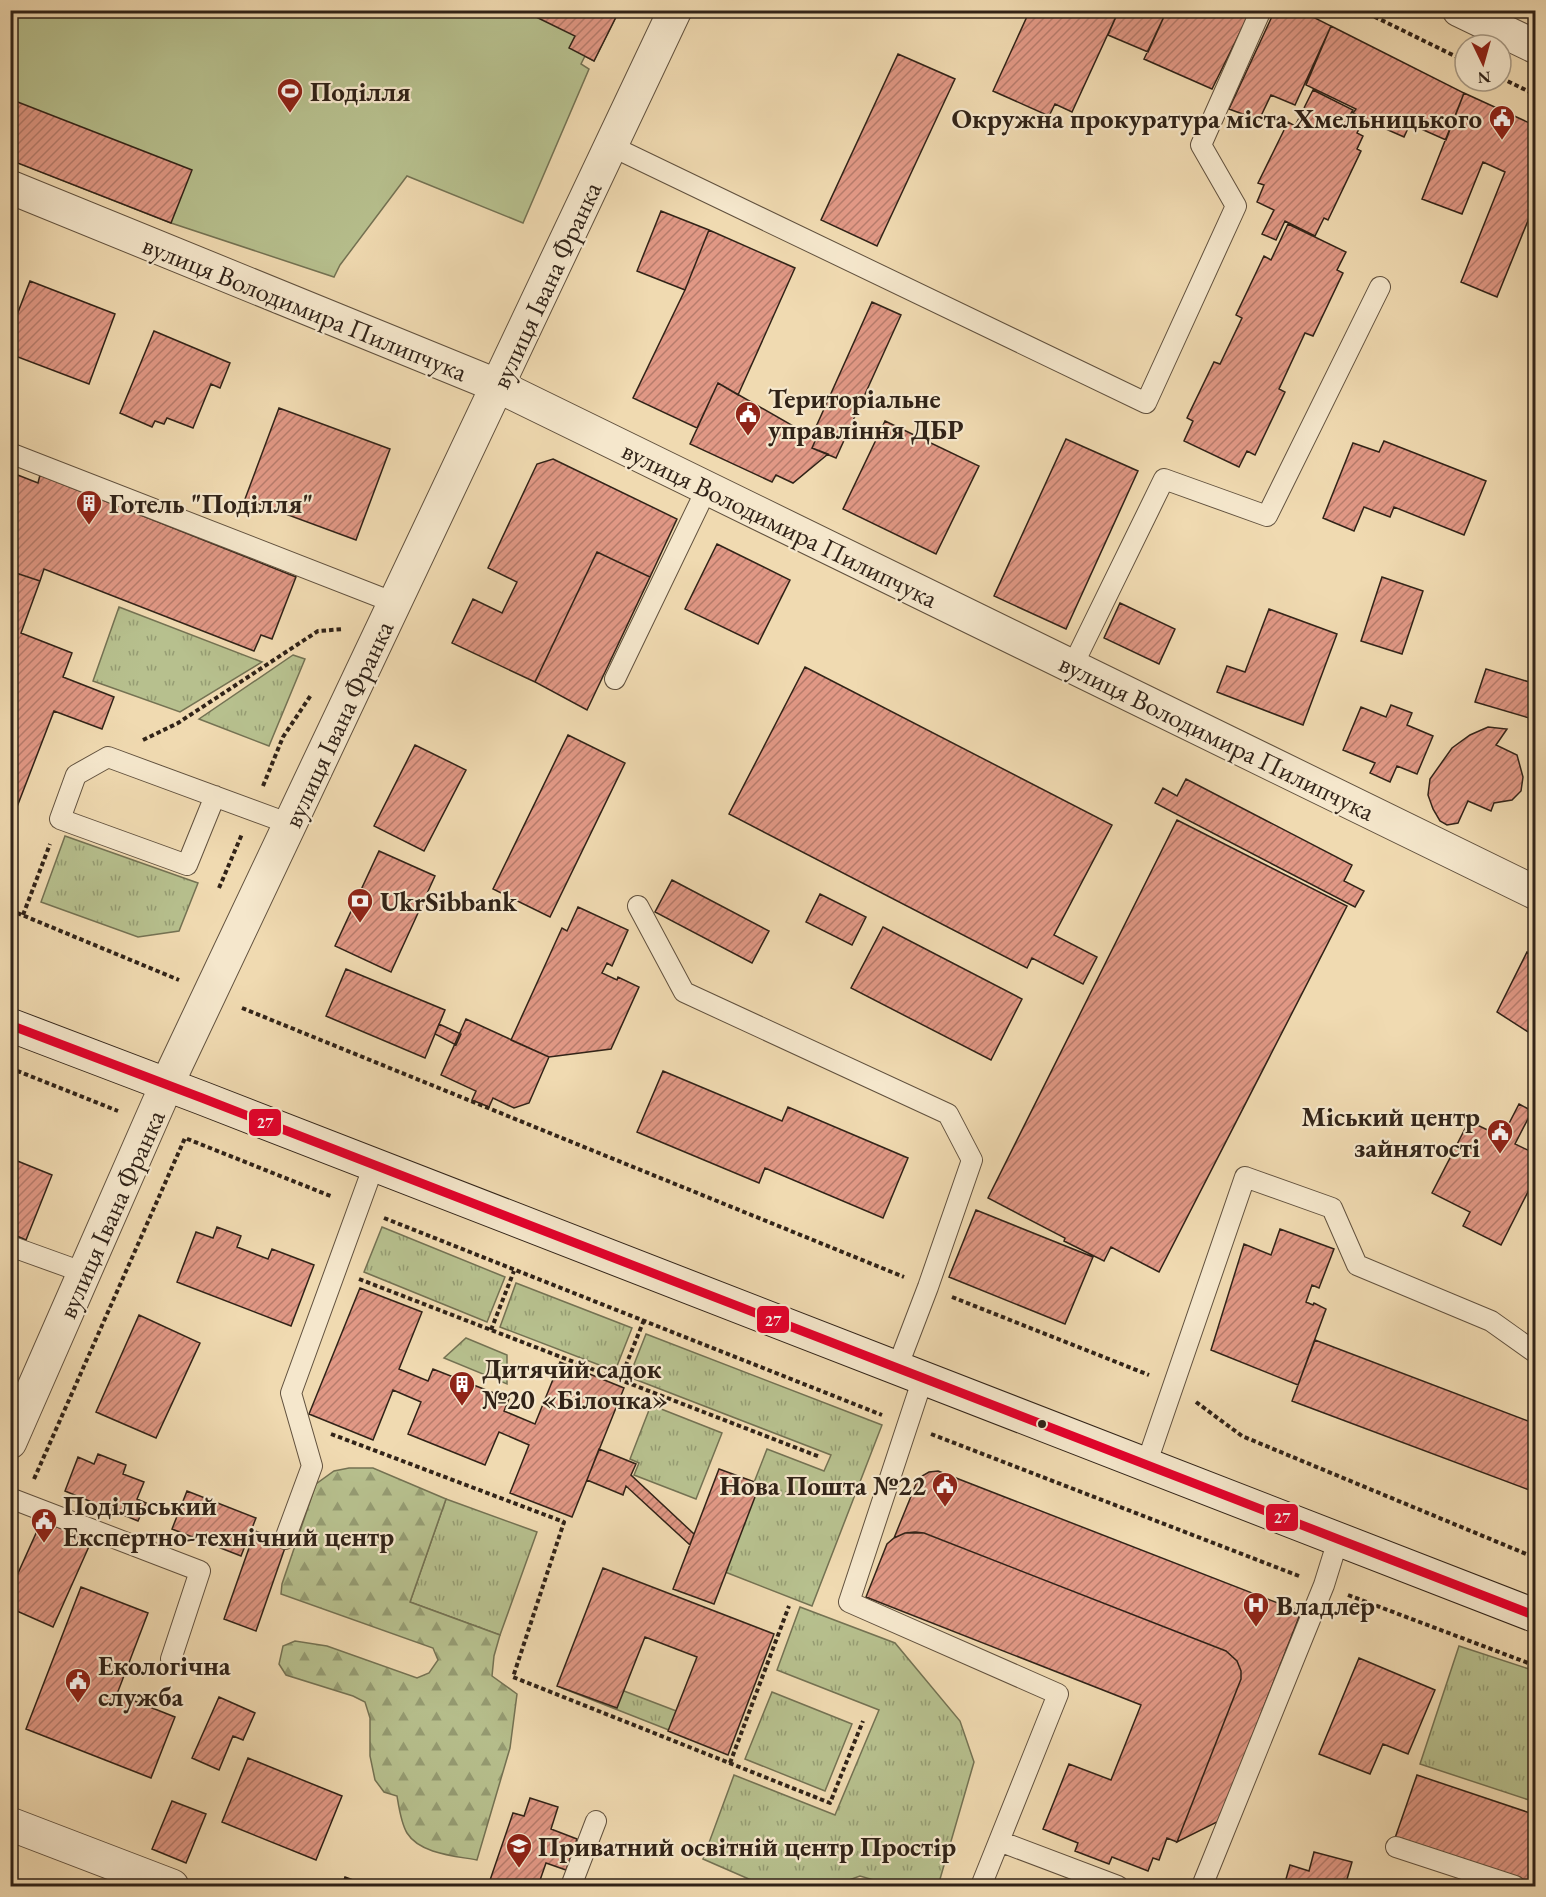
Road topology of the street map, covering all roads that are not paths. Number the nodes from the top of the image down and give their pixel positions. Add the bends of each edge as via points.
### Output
1 (675, 10) edge
2 (1261, 10) edge
3 (1459, 10) edge
4 (1536, 48) edge
5 (611, 146) junction
6 (10, 187) edge
7 (1380, 287) dead end
8 (498, 386) junction
9 (10, 453) edge
10 (707, 488) junction
11 (386, 599) junction
12 (1072, 667) junction
13 (615, 679) dead end
14 (215, 796) junction
15 (290, 824) junction
16 (1536, 893) edge
17 (638, 906) dead end
18 (10, 1025) edge
19 (167, 1084) junction
20 (374, 1165) junction
21 (10, 1246) edge
22 (85, 1273) junction
23 (1536, 1353) edge
24 (910, 1373) junction
25 (10, 1442) edge
26 (1146, 1465) junction
27 (17, 1501) edge
28 (285, 1539) dead end
29 (1338, 1539) junction
30 (1536, 1616) edge
31 (171, 1659) dead end
32 (596, 1821) dead end
33 (10, 1824) edge
34 (999, 1841) junction
35 (1396, 1847) dead end
36 (172, 1887) edge
37 (571, 1887) edge
38 (981, 1887) edge
39 (1118, 1887) edge
40 (1202, 1887) edge
41 (1515, 1887) edge

1 - 5 street, вулиця Івана Франка
2 - 5 lane via 1201,145 1236,206 1146,403
3 - 4 street
5 - 8 street, вулиця Івана Франка
6 - 8 street, вулиця Володимира Пилипчука
7 - 12 lane via 1267,516 1164,479
8 - 10 street, вулиця Володимира Пилипчука
8 - 11 street, вулиця Івана Франка
9 - 11 lane
10 - 12 street, вулиця Володимира Пилипчука
10 - 13 lane
11 - 15 street, вулиця Івана Франка
12 - 16 street, вулиця Володимира Пилипчука
14 - 14 lane via 108,757 76,775 60,819 188,864
14 - 15 lane
15 - 19 street, вулиця Івана Франка
17 - 24 lane via 684,992 948,1114 972,1160 928,1287
18 - 19 street
19 - 20 street
19 - 22 street, вулиця Івана Франка
20 - 24 street
20 - 28 lane via 291,1393 312,1466
21 - 22 lane
22 - 25 street, вулиця Івана Франка
23 - 26 lane via 1491,1321 1357,1265 1332,1208 1245,1177
24 - 26 street
24 - 34 lane via 908,1425 849,1602 1058,1694
26 - 29 street
27 - 31 lane via 200,1570
29 - 30 street
29 - 40 lane via 1324,1585
32 - 37 lane
33 - 36 street
34 - 38 lane
34 - 39 lane
35 - 41 lane

